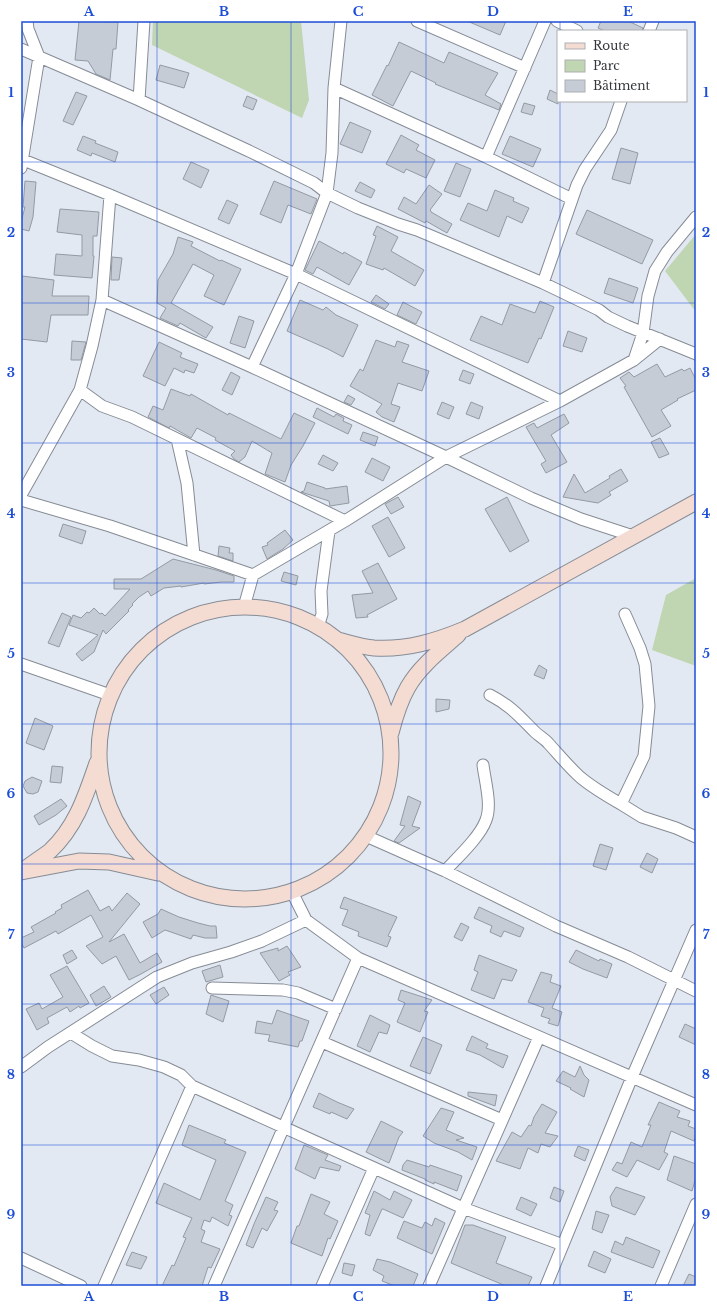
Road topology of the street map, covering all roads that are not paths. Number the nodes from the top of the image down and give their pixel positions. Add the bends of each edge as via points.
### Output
1 (27, 21) edge
2 (144, 21) edge
3 (341, 21) edge
4 (417, 21) edge
5 (545, 21) edge
6 (557, 21) edge
7 (574, 30) edge
8 (21, 49) edge
9 (39, 57) junction
10 (525, 68) junction
11 (334, 88) junction
12 (139, 100) junction
13 (621, 102) edge
14 (486, 157) junction
15 (21, 162) edge
16 (327, 192) junction
17 (110, 195) junction
18 (572, 199) junction
19 (696, 218) edge
20 (296, 274) junction
21 (543, 283) junction
22 (102, 300) junction
23 (643, 333) junction
24 (660, 339) junction
25 (696, 354) edge
26 (634, 360) junction
27 (252, 367) junction
28 (80, 390) junction
29 (560, 401) junction
30 (177, 439) junction
31 (446, 457) junction
32 (21, 495) edge
33 (21, 500) edge
34 (696, 502) edge
35 (345, 521) junction
36 (329, 531) junction
37 (633, 536) junction
38 (194, 555) junction
39 (253, 575) junction
40 (244, 607) junction
41 (625, 614) dead end
42 (318, 627) junction
43 (465, 629) junction
44 (338, 640) junction
45 (21, 664) edge
46 (110, 695) junction
47 (490, 695) dead end
48 (391, 736) junction
49 (98, 760) junction
50 (483, 765) dead end
51 (621, 804) junction
52 (366, 836) junction
53 (696, 837) edge
54 (21, 871) edge
55 (445, 871) junction
56 (162, 874) junction
57 (291, 890) junction
58 (306, 920) junction
59 (696, 930) edge
60 (358, 958) junction
61 (674, 981) junction
62 (212, 988) dead end
63 (696, 991) edge
64 (336, 1009) junction
65 (70, 1033) junction
66 (539, 1036) junction
67 (322, 1042) junction
68 (21, 1067) edge
69 (632, 1077) junction
70 (192, 1086) junction
71 (696, 1105) edge
72 (502, 1120) junction
73 (285, 1128) junction
74 (374, 1168) junction
75 (696, 1206) edge
76 (463, 1208) junction
77 (563, 1245) junction
78 (21, 1258) edge
79 (81, 1286) edge
80 (104, 1286) edge
81 (214, 1286) edge
82 (322, 1286) edge
83 (429, 1286) edge
84 (546, 1286) edge
85 (661, 1286) edge

1 - 9 street
2 - 12 street
3 - 11 street
4 - 10 street
5 - 10 street
6 - 7 street
8 - 9 street
9 - 12 street
9 - 15 street
10 - 14 street
11 - 14 street
11 - 16 street via 332,153
12 - 16 street via 249,151
13 - 18 street via 611,130 584,169
14 - 18 street
15 - 17 street
16 - 20 street
16 - 21 street via 358,208
17 - 20 street
17 - 22 street
18 - 21 street
19 - 23 street via 667,252 655,271 648,296
20 - 27 street
20 - 29 street
21 - 23 street
22 - 27 street
22 - 28 street
23 - 24 street
23 - 26 street
24 - 25 street
24 - 26 street
26 - 29 street
27 - 31 street
28 - 30 street via 102,406 132,417
28 - 32 street
29 - 31 street
30 - 35 street
30 - 38 street via 187,483
31 - 35 street
31 - 37 street via 531,498 581,519
33 - 38 street via 110,526
34 - 37 street
35 - 36 street
36 - 39 street
36 - 42 street via 321,591 322,614
37 - 43 street
38 - 39 street
39 - 40 street
40 - 42 street via 274,610
40 - 46 street via 220,609 176,624 149,642 126,666
41 - 51 street via 645,664 648,706 644,756
42 - 44 street
43 - 44 street via 416,646 394,648 373,648
43 - 48 street via 409,685 400,703
44 - 48 street via 355,657 378,691
45 - 46 street
46 - 49 street via 100,726
47 - 51 street via 521,716 581,778
48 - 52 street via 392,762 388,789 379,814
49 - 54 street via 77,816 50,850
49 - 56 street via 103,793 117,827 139,855
50 - 55 street via 489,803 487,820
51 - 53 street via 642,817
52 - 55 street
52 - 57 street via 341,864 310,885
54 - 56 street via 79,861 109,862
55 - 61 street
56 - 57 street via 178,884 225,899 250,900
57 - 58 street
58 - 60 street
58 - 65 street via 262,941 157,977
59 - 61 street
60 - 64 street
60 - 66 street
61 - 63 street
61 - 69 street
62 - 64 street via 283,990 298,993
64 - 67 street
65 - 68 street
65 - 70 street via 112,1056 139,1060 170,1070 181,1075
66 - 69 street
66 - 72 street
67 - 72 street
67 - 73 street
69 - 71 street
69 - 77 street
70 - 73 street
70 - 80 street
72 - 76 street
73 - 74 street
73 - 81 street
74 - 76 street
74 - 82 street
75 - 85 street
76 - 77 street
76 - 83 street
77 - 84 street
78 - 79 street

